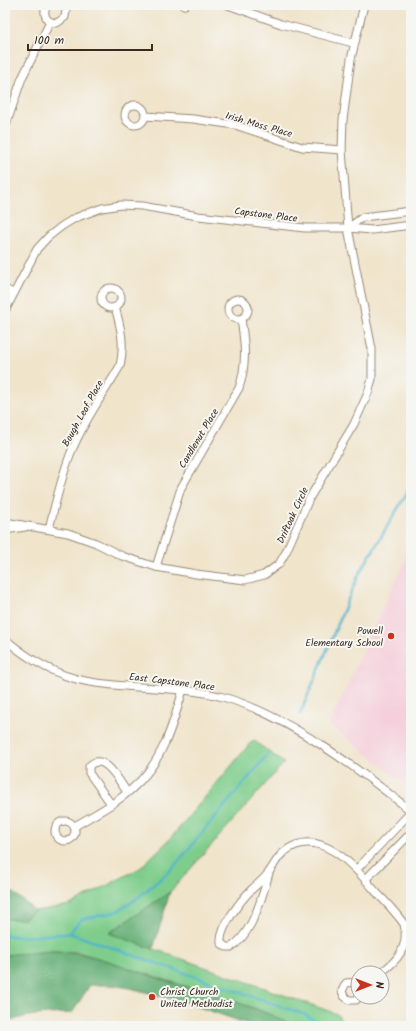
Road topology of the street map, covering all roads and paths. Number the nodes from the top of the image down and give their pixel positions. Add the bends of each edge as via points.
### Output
1 (47, 5) edge
2 (64, 5) edge
3 (228, 5) edge
4 (364, 5) edge
5 (50, 22) junction
6 (353, 44) junction
7 (145, 116) dead end
8 (5, 128) edge
9 (342, 150) junction
10 (411, 210) edge
11 (411, 225) edge
12 (348, 228) junction
13 (5, 289) edge
14 (13, 293) junction
15 (115, 307) dead end
16 (5, 311) edge
17 (241, 319) dead end
18 (5, 522) edge
19 (29, 526) junction
20 (50, 529) junction
21 (5, 530) edge
22 (156, 567) junction
23 (5, 640) edge
24 (183, 690) junction
25 (127, 792) junction
26 (111, 804) junction
27 (411, 811) edge
28 (75, 826) dead end
29 (411, 833) edge
30 (357, 869) junction
31 (269, 873) junction
32 (366, 879) junction
33 (390, 966) edge
34 (350, 983) edge
35 (350, 1000) edge

1 - 5 street via 44,15
2 - 5 street via 66,14 63,20 57,23
3 - 6 street via 281,24
4 - 6 street, Driftoak Circle
5 - 8 street via 22,78
6 - 9 street, Driftoak Circle via 343,120
7 - 9 street, Irish Moss Place via 235,125 302,147
9 - 12 street, Driftoak Circle
10 - 12 street via 363,217
11 - 12 street, Capstone Place via 372,230
12 - 14 street, Capstone Place via 305,228 121,205 89,212 62,226 37,249
12 - 22 street, Driftoak Circle via 370,334 372,379 354,424 309,499 286,552 279,564 264,575 245,580
13 - 14 street
14 - 16 street, Capstone Place
15 - 20 street, Bough Leaf Place via 122,331 123,354 120,366 71,454 58,492
17 - 22 street, Candlenut Place via 246,352 239,388 181,488
18 - 19 street, Driftoak Circle
19 - 20 street, Driftoak Circle
19 - 21 street, Driftoak Circle
20 - 22 street, Driftoak Circle via 82,538 122,556
23 - 24 street, East Capstone Place via 54,671 85,681
24 - 25 street via 164,746 146,775
24 - 27 street, East Capstone Place via 224,698 260,711 292,728 360,772
25 - 26 street
25 - 26 street via 106,763 93,762 89,766 89,773
26 - 28 street
27 - 30 street
29 - 32 street
30 - 31 street via 334,850 307,843 292,847 283,853
30 - 32 street
31 - 31 street via 243,898 224,929 220,938 226,947 237,944 253,919 260,905
32 - 33 street via 404,924 406,934 402,953
34 - 35 street via 346,983 342,991

